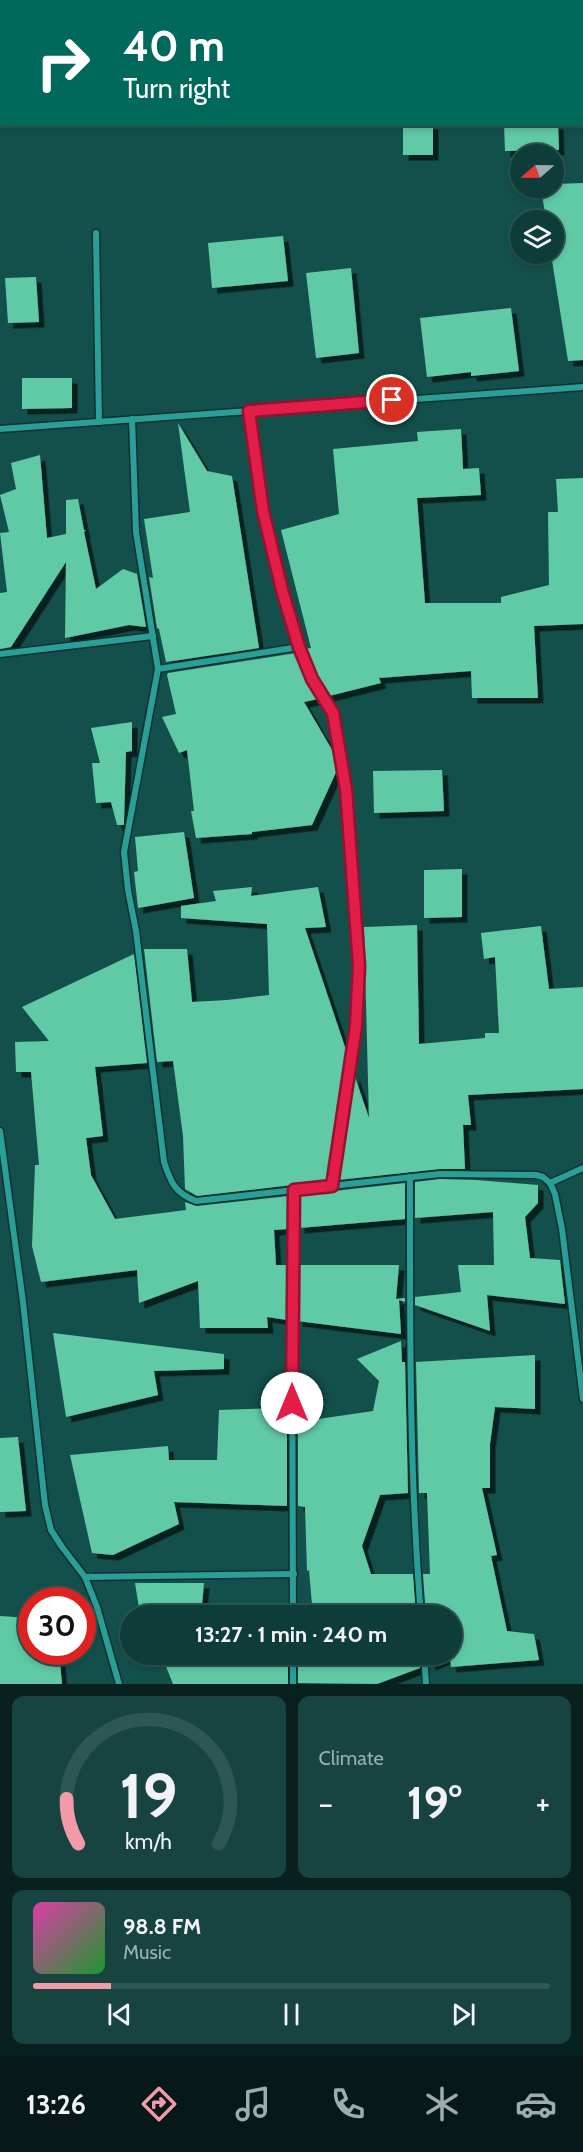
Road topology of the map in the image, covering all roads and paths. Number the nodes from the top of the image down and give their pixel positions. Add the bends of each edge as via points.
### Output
1 (96, 233) dead end
2 (583, 387) edge
3 (249, 411) junction
4 (132, 419) junction
5 (99, 422) junction
6 (0, 429) edge
7 (153, 636) junction
8 (299, 647) junction
9 (0, 654) edge
10 (158, 669) junction
11 (0, 1131) edge
12 (583, 1168) edge
13 (410, 1177) junction
14 (550, 1184) junction
15 (332, 1186) junction
16 (294, 1190) junction
17 (583, 1399) edge
18 (294, 1574) junction
19 (85, 1577) junction
20 (293, 1605) edge
21 (420, 1605) edge
22 (293, 1665) edge
23 (424, 1665) edge
24 (119, 1684) edge
25 (293, 1684) edge
26 (426, 1684) edge

1 - 5 street
2 - 3 street
3 - 4 street
3 - 8 street via 263,511
4 - 5 street
4 - 7 street via 136,532
5 - 6 street
7 - 9 street
7 - 10 street
8 - 10 street
8 - 15 street via 312,679 333,713 339,738 359,966 356,1026
10 - 16 street via 124,852 164,1162 170,1182 183,1196 196,1201
11 - 19 street via 24,1302 45,1505 51,1530
12 - 14 street
13 - 14 street via 536,1175
13 - 15 street
13 - 21 street via 411,1413
14 - 17 street via 562,1229
15 - 16 street
16 - 18 street
18 - 19 street
18 - 20 street
19 - 24 street
22 - 25 street
23 - 26 street

